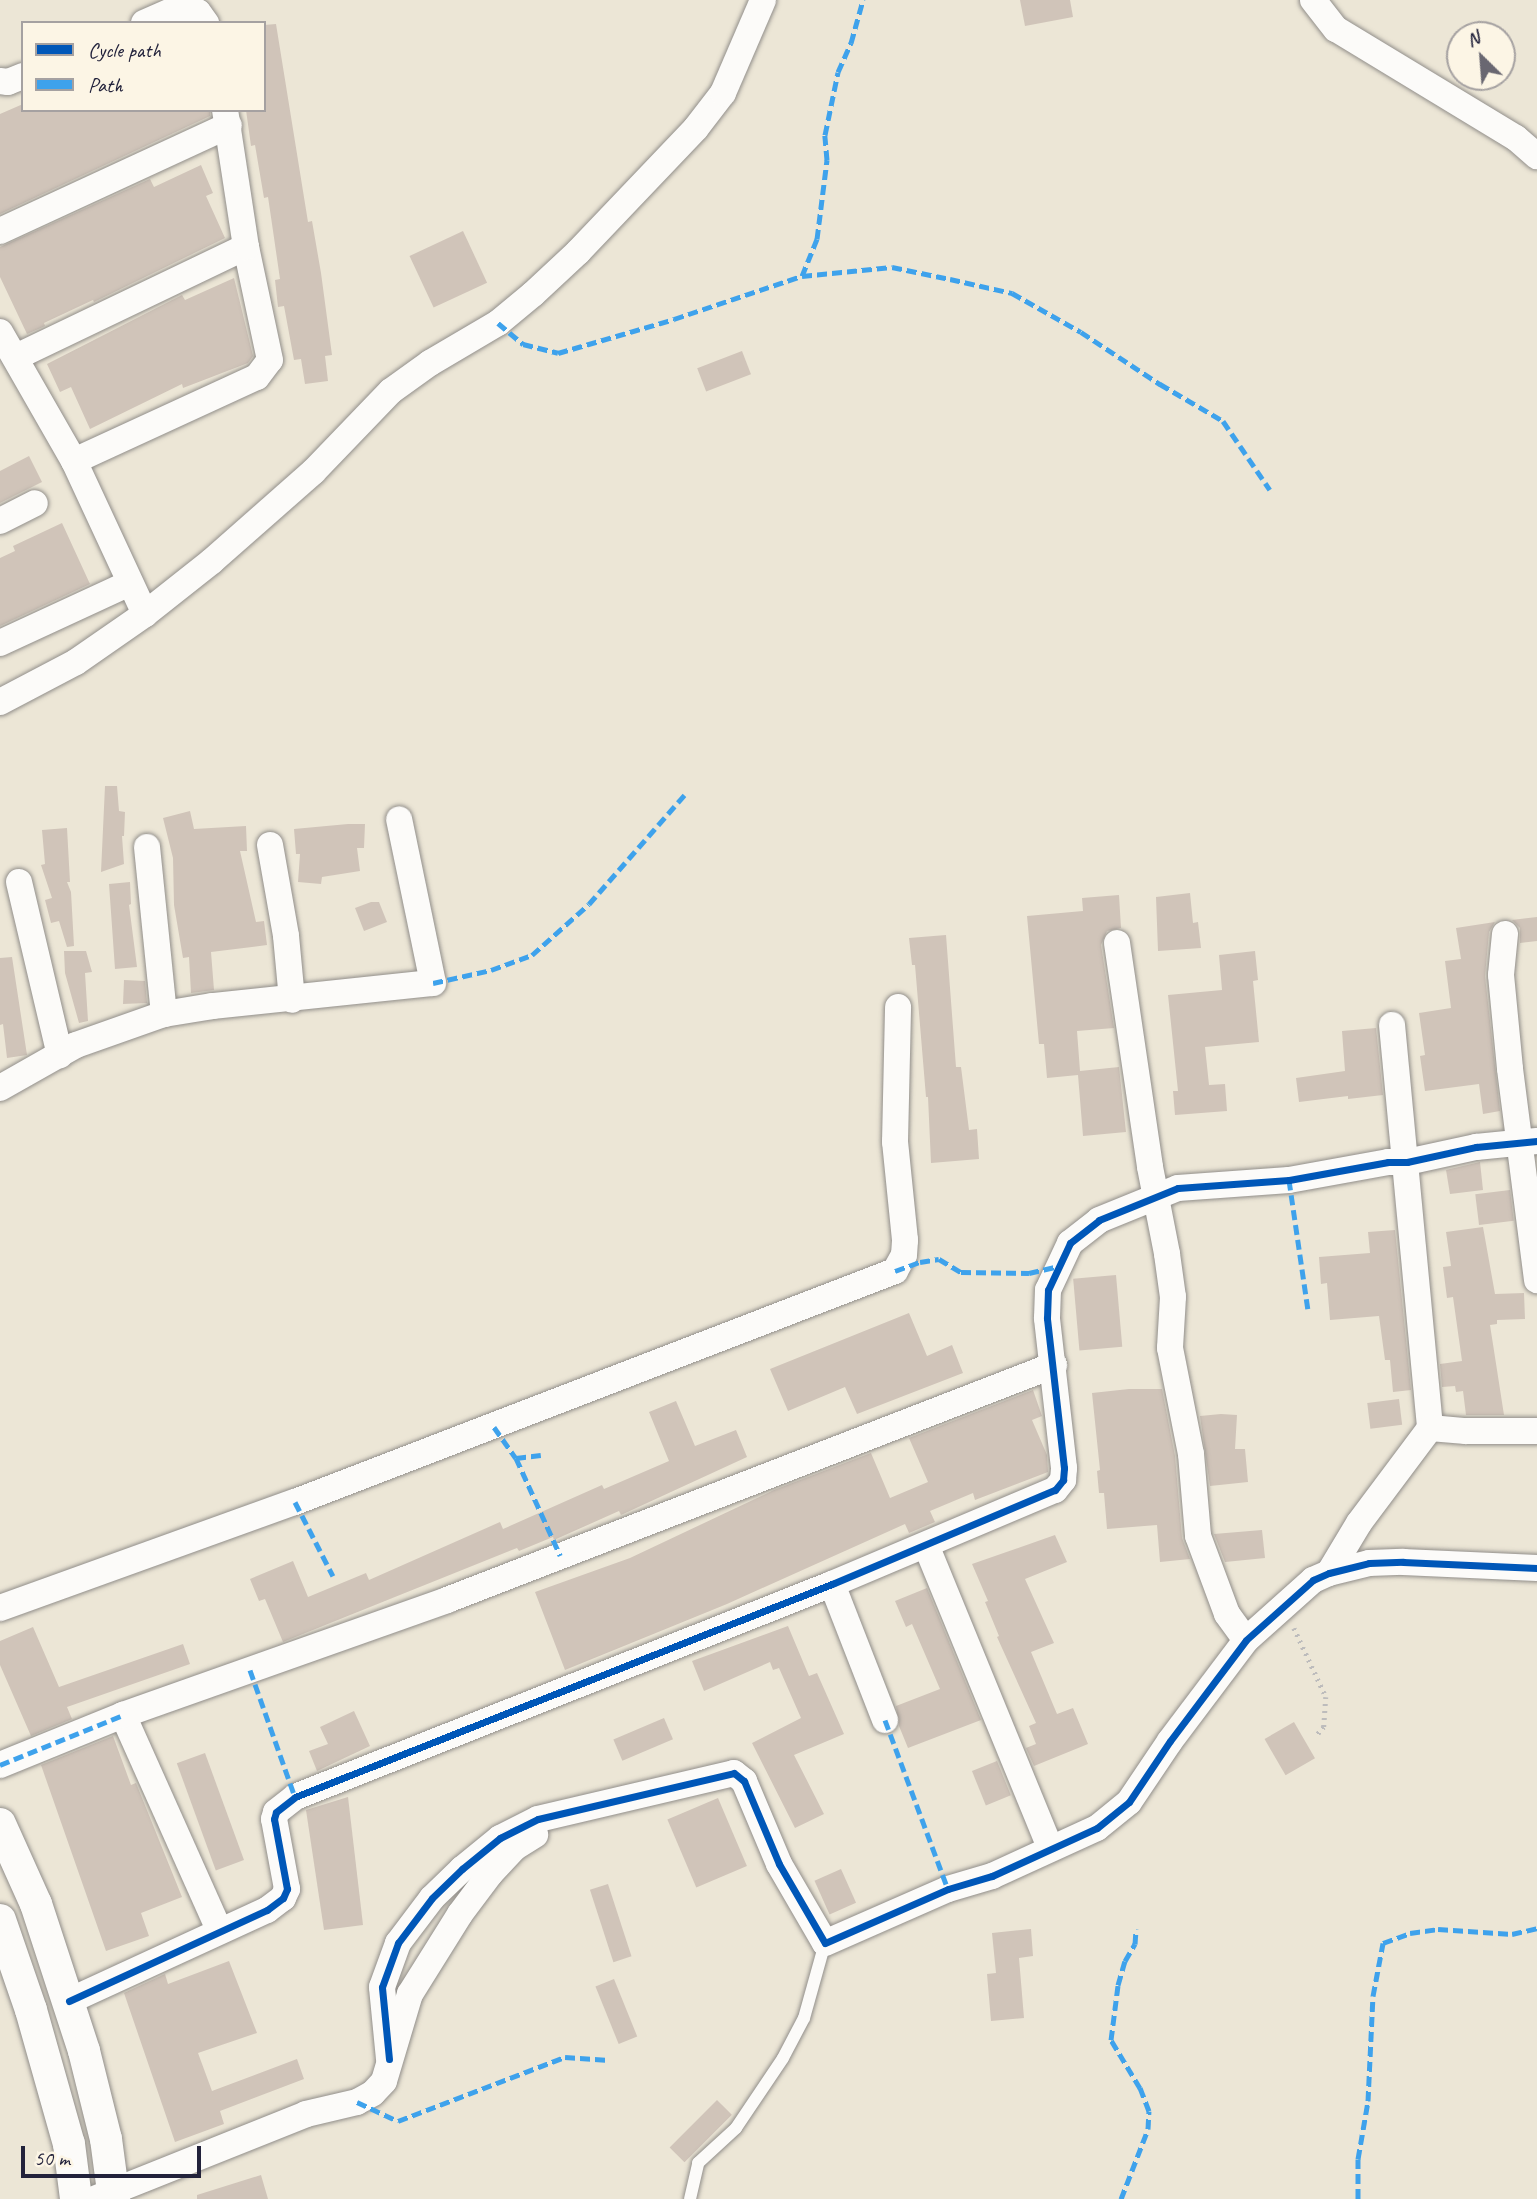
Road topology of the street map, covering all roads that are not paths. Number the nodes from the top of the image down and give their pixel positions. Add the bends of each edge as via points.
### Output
1 (763, 0) edge
2 (1313, 0) edge
3 (149, 21) edge
4 (205, 21) edge
5 (21, 77) edge
6 (0, 81) edge
7 (227, 118) edge
8 (1537, 156) edge
9 (0, 230) edge
10 (246, 247) junction
11 (0, 332) edge
12 (16, 356) junction
13 (74, 461) junction
14 (35, 503) dead end
15 (0, 521) edge
16 (130, 583) junction
17 (145, 614) junction
18 (0, 643) edge
19 (0, 702) edge
20 (399, 819) dead end
21 (271, 845) dead end
22 (147, 846) dead end
23 (19, 882) dead end
24 (1505, 934) dead end
25 (1117, 943) dead end
26 (292, 1000) junction
27 (898, 1007) dead end
28 (164, 1014) junction
29 (1392, 1025) dead end
30 (60, 1055) junction
31 (0, 1088) edge
32 (1529, 1142) edge
33 (1407, 1162) junction
34 (1156, 1197) junction
35 (1537, 1280) edge
36 (1054, 1365) junction
37 (1430, 1428) junction
38 (1537, 1430) edge
39 (926, 1545) junction
40 (1537, 1568) edge
41 (1329, 1573) junction
42 (832, 1584) junction
43 (0, 1608) edge
44 (1246, 1640) junction
45 (123, 1715) junction
46 (885, 1720) dead end
47 (0, 1765) edge
48 (575, 1811) junction
49 (0, 1824) edge
50 (1050, 1849) junction
51 (0, 1920) edge
52 (219, 1930) junction
53 (825, 1943) junction
54 (69, 2001) junction
55 (389, 2059) junction
56 (107, 2197) edge
57 (76, 2199) edge
58 (690, 2199) edge

1 - 17 street via 723,93 696,128 578,252 498,323 391,391 313,471
2 - 8 street via 1336,29 1516,138
3 - 4 street via 176,9 198,12
5 - 6 street
7 - 9 street
7 - 10 street
10 - 12 street
10 - 13 street via 270,360 266,367 257,377
11 - 12 street
12 - 13 street
13 - 16 street
14 - 15 street
16 - 17 street
16 - 18 street
17 - 19 street via 76,662
20 - 26 street via 433,984
21 - 26 street
22 - 28 street
23 - 30 street
24 - 32 street via 1501,975 1510,1069
25 - 34 street
26 - 28 street
27 - 43 street via 895,1142 905,1240 904,1255 895,1271 295,1503
28 - 30 street
29 - 33 street
30 - 31 street
32 - 33 street via 1476,1147
32 - 35 street
33 - 34 street via 1289,1180 1178,1188
33 - 37 street
34 - 36 street via 1099,1220 1070,1243 1048,1290
34 - 44 street via 1172,1297 1170,1348 1191,1454 1198,1536 1227,1614
36 - 39 street via 1063,1480 1055,1490
36 - 45 street via 447,1601
37 - 38 street
37 - 41 street via 1359,1523
39 - 42 street
39 - 50 street
40 - 41 street via 1404,1562 1369,1563
41 - 44 street via 1313,1580
42 - 46 street
42 - 52 street via 295,1797 275,1812 274,1819 287,1889 283,1898 267,1910
44 - 50 street via 1129,1801 1097,1828
45 - 47 street
45 - 52 street
48 - 53 street via 734,1773 744,1781 779,1864
48 - 55 street via 514,1848 475,1894 410,1994
48 - 55 street via 538,1819 500,1838 432,1898 398,1943 382,1987
49 - 54 street via 36,1904
50 - 53 street
51 - 57 street via 69,2144
52 - 54 street
53 - 58 lane via 804,2018 783,2058 736,2128 698,2163
54 - 56 street via 106,2139
55 - 56 street via 384,2081 357,2102 306,2113

